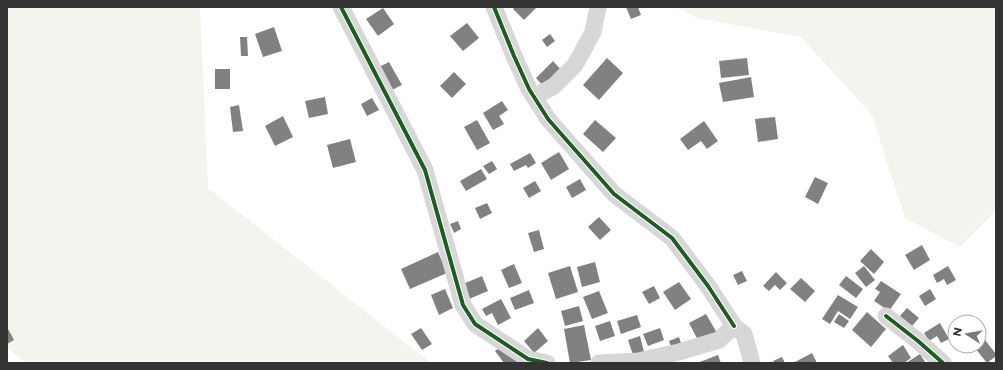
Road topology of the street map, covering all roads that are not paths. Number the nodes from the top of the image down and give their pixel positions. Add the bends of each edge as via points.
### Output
1 (341, 7) edge
2 (494, 7) edge
3 (598, 7) edge
4 (534, 97) junction
5 (886, 316) dead end
6 (734, 326) junction
7 (547, 363) edge
8 (598, 363) edge
9 (752, 363) edge
10 (943, 363) edge

1 - 7 street via 425,170 463,305 475,324 528,358
2 - 4 street
3 - 4 street via 593,32 575,65 554,86
4 - 6 street via 548,119 614,194 672,238
5 - 10 street
6 - 8 street via 719,340 679,352 638,361
6 - 9 street via 744,334

